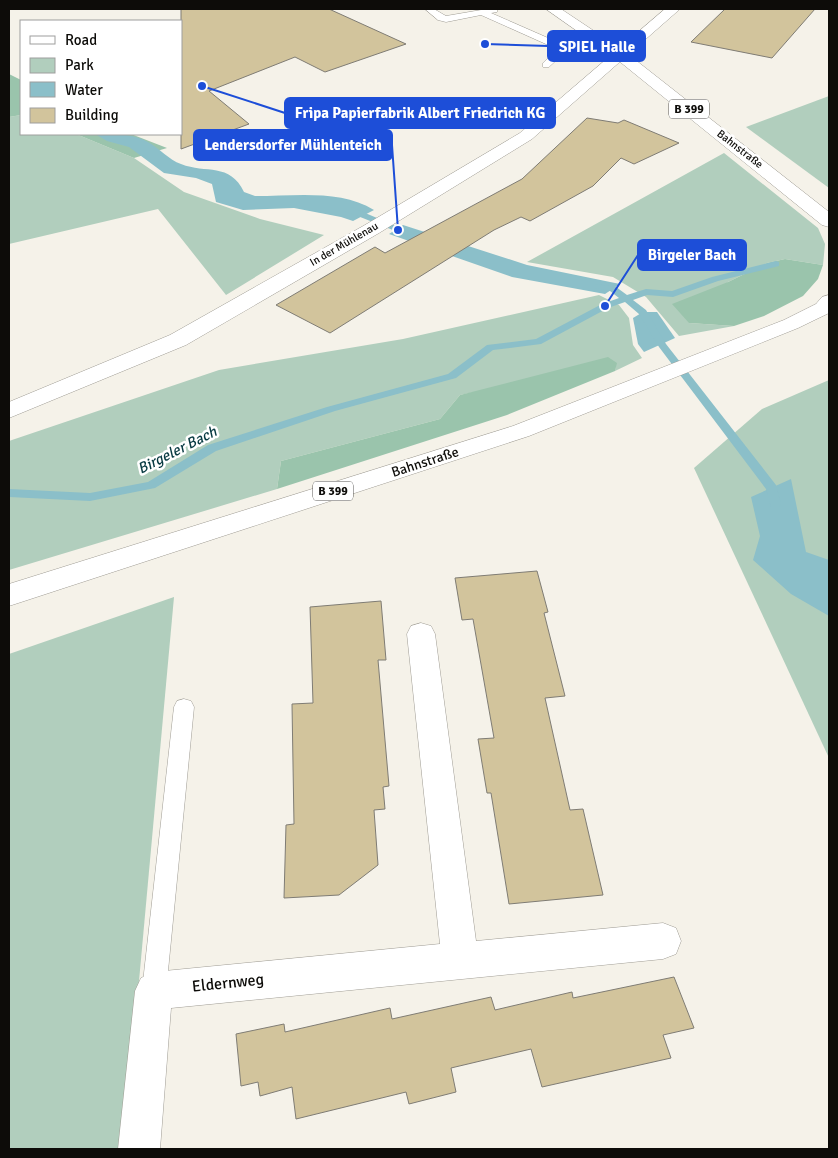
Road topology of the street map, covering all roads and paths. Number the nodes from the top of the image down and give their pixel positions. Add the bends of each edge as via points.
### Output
1 (428, 9) edge
2 (503, 9) edge
3 (552, 9) edge
4 (673, 9) edge
5 (482, 13) junction
6 (619, 54) junction
7 (546, 65) dead end
8 (829, 221) edge
9 (829, 301) edge
10 (9, 411) edge
11 (9, 595) edge
12 (421, 634) dead end
13 (184, 707) dead end
14 (663, 941) dead end
15 (460, 960) junction
16 (154, 991) junction
17 (139, 1149) edge

1 - 5 lane via 446,19
2 - 5 lane
3 - 6 street, Bahnstraße / B 399
4 - 6 street, In der Mühlenau
5 - 7 lane via 561,47 562,50
6 - 8 street, Bahnstraße / B 399
6 - 10 street, In der Mühlenau via 526,136 380,224 178,340
9 - 11 street, Bahnstraße / B 399 via 823,308 791,324 521,431
12 - 15 street
13 - 16 lane
14 - 15 street, Eldernweg
15 - 16 street, Eldernweg
16 - 17 street

